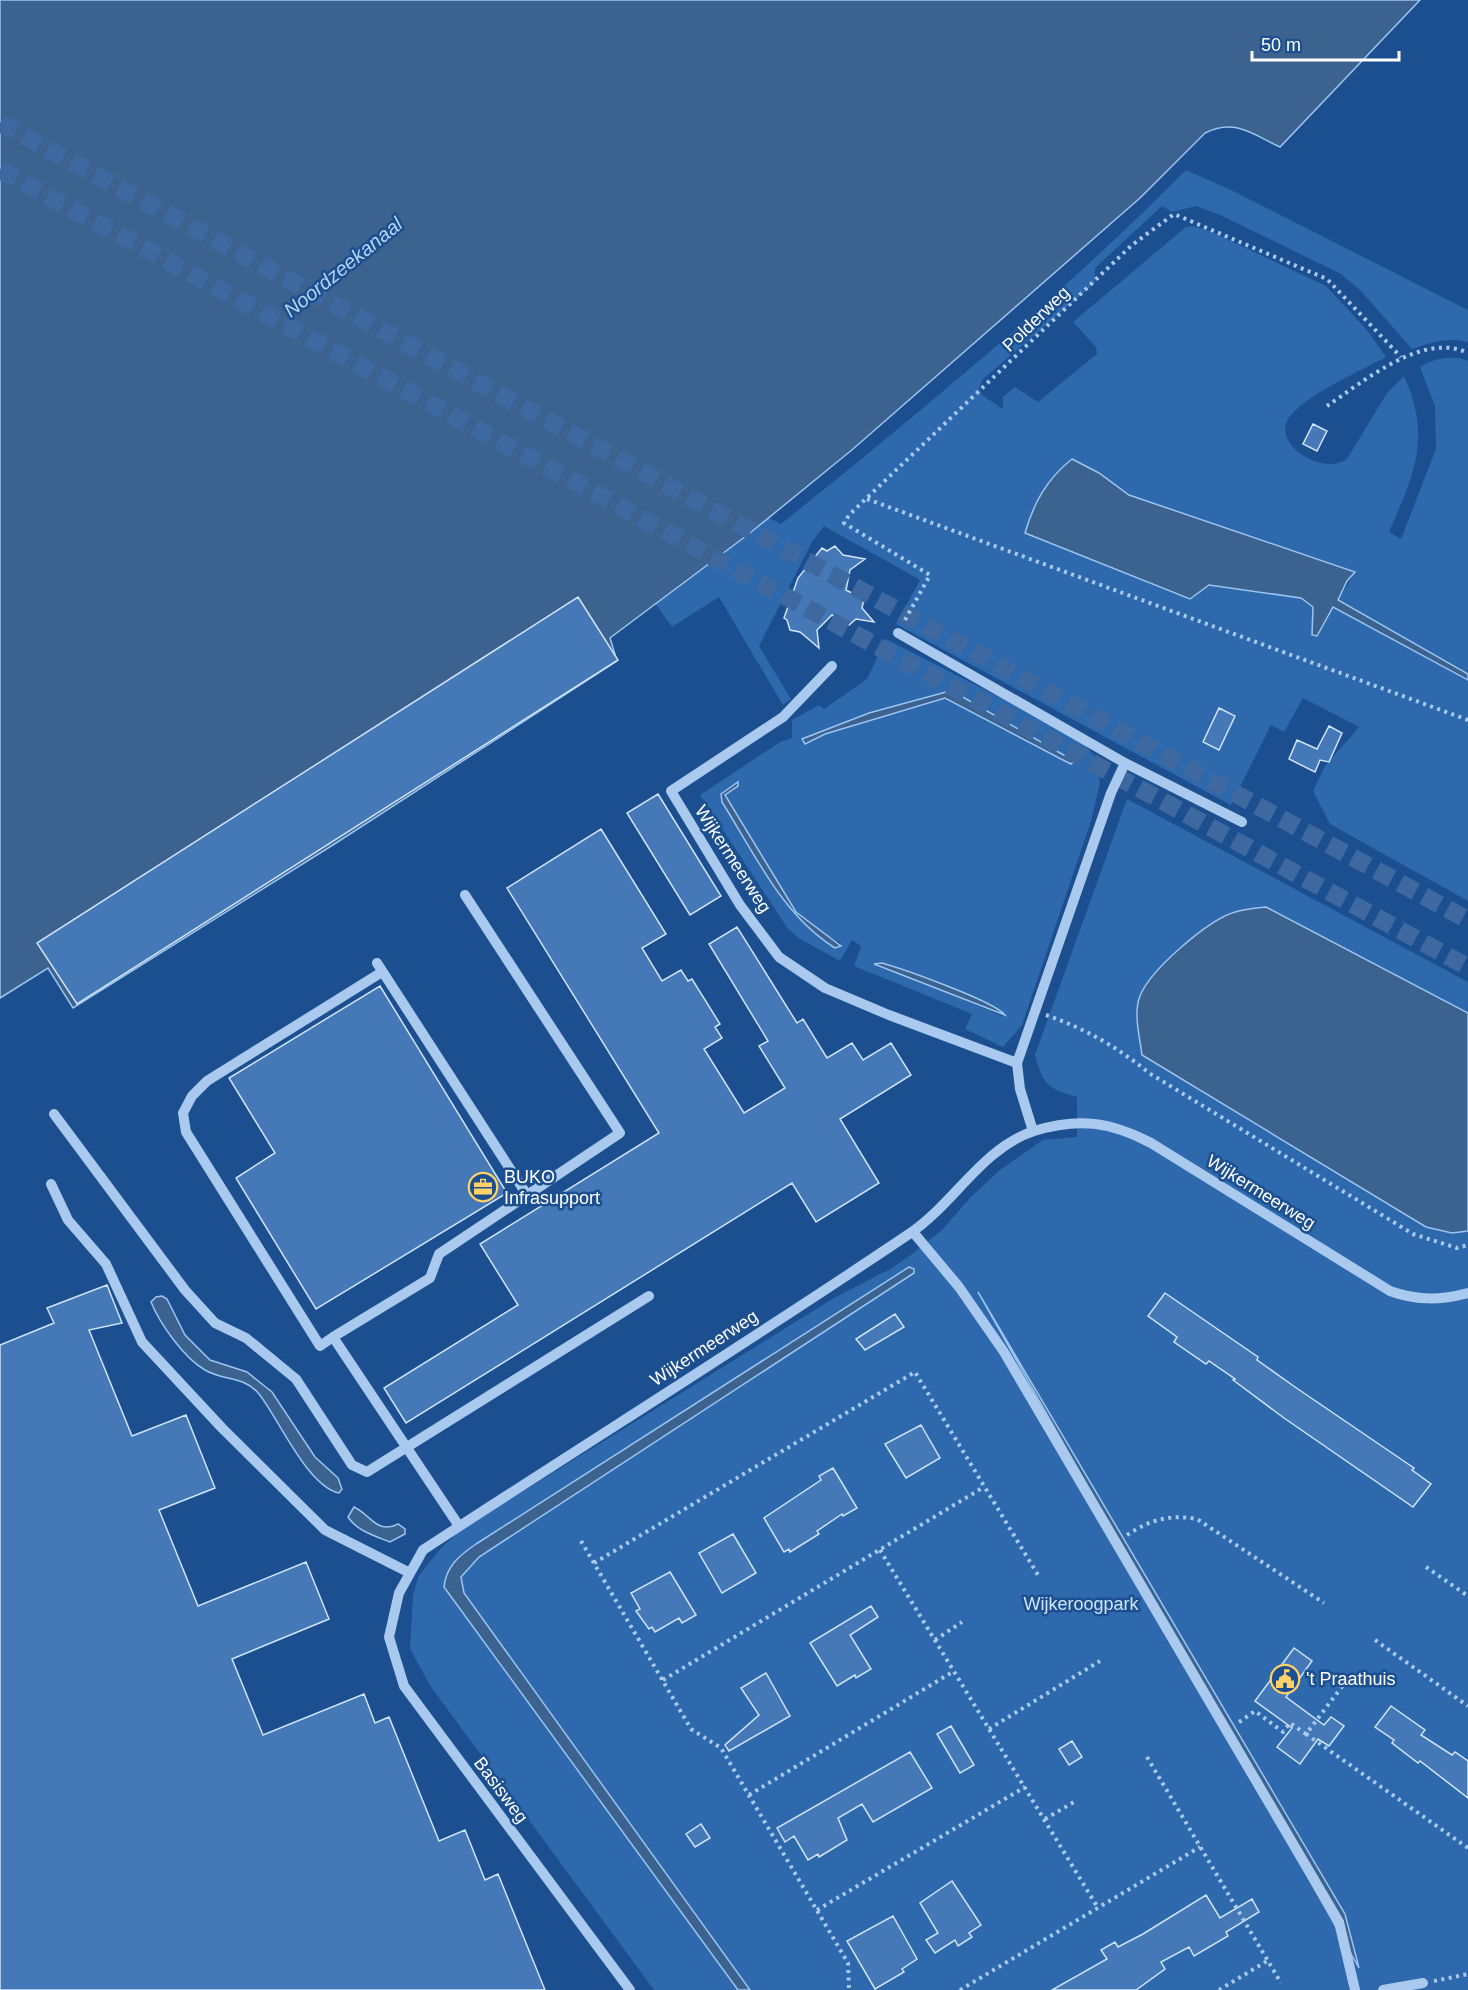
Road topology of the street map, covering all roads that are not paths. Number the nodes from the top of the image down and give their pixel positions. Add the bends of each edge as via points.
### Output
1 (898, 633) road end
2 (832, 666) dead end
3 (1125, 762) junction
4 (1242, 822) dead end
5 (465, 895) dead end
6 (1017, 1063) junction
7 (54, 1114) dead end
8 (1033, 1131) junction
9 (51, 1184) dead end
10 (526, 1195) junction
11 (913, 1232) junction
12 (1468, 1293) edge
13 (649, 1296) dead end
14 (333, 1337) junction
15 (408, 1449) junction
16 (459, 1527) junction
17 (410, 1573) junction
18 (399, 1593) joint
19 (1423, 1983) road end
20 (630, 1990) edge
21 (1355, 1990) edge
22 (1383, 1990) edge

1 - 3 street
2 - 6 street, Wijkermeerweg via 783,717 671,791 740,905 779,957 825,988
3 - 4 street
3 - 6 street
5 - 10 street via 620,1133
6 - 8 street via 1020,1089
7 - 15 street via 185,1290 215,1323 246,1338 296,1378 352,1465 367,1472
8 - 11 street, Wijkermeerweg via 998,1152
8 - 12 street, Wijkermeerweg via 1087,1122 1122,1128 1390,1291 1433,1300
9 - 17 street via 68,1220 106,1263 142,1342 326,1530
10 - 14 street via 439,1254 430,1278
10 - 14 street via 380,968 207,1081 183,1113 186,1131 320,1346
11 - 16 street, Wijkermeerweg
11 - 21 street via 959,1287 1004,1352 1339,1922
13 - 15 street
14 - 15 street
15 - 16 street
16 - 17 street, Wijkermeerweg via 423,1550
17 - 18 street, Wijkermeerweg
18 - 20 street, Basisweg via 389,1637 404,1686
19 - 22 street

